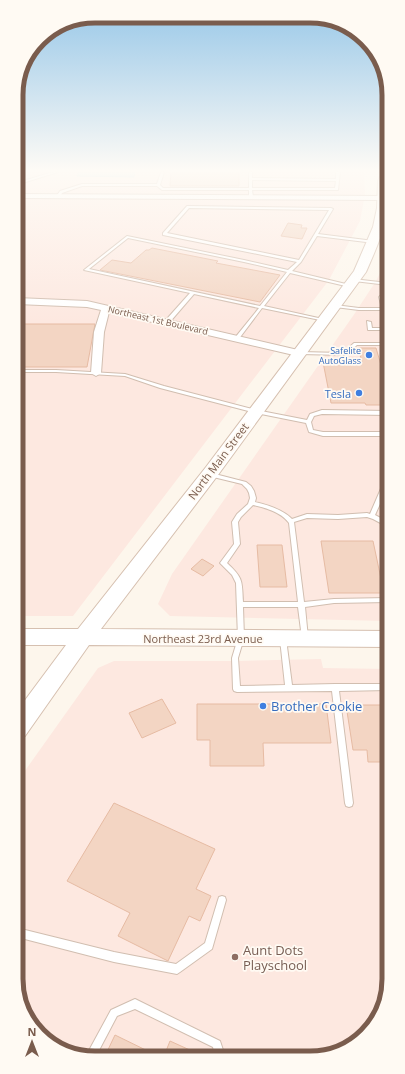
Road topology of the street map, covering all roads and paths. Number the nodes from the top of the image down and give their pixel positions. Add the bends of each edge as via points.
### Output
1 (175, 222) edge
2 (323, 222) edge
3 (382, 228) edge
4 (316, 235) junction
5 (374, 242) junction
6 (300, 261) junction
7 (289, 272) junction
8 (351, 283) junction
9 (382, 284) edge
10 (192, 293) junction
11 (23, 301) edge
12 (335, 306) junction
13 (262, 307) junction
14 (106, 308) junction
15 (382, 309) edge
16 (323, 320) junction
17 (167, 322) junction
18 (369, 322) dead end
19 (382, 329) edge
20 (236, 338) junction
21 (382, 344) edge
22 (298, 353) junction
23 (23, 371) edge
24 (96, 373) junction
25 (256, 411) junction
26 (382, 413) edge
27 (308, 422) junction
28 (382, 434) edge
29 (209, 474) junction
30 (382, 495) edge
31 (252, 503) junction
32 (372, 516) junction
33 (291, 521) junction
34 (382, 522) edge
35 (382, 600) edge
36 (240, 604) junction
37 (302, 604) junction
38 (23, 637) edge
39 (84, 637) junction
40 (241, 638) junction
41 (283, 638) junction
42 (305, 638) junction
43 (382, 639) edge
44 (289, 687) junction
45 (335, 687) junction
46 (382, 687) edge
47 (23, 721) edge
48 (349, 803) dead end
49 (222, 900) dead end
50 (23, 933) edge
51 (93, 1051) edge
52 (219, 1051) edge

1 - 6 lane via 164,234
2 - 4 lane
3 - 5 main road, North Main Street
4 - 5 lane
4 - 6 lane
5 - 8 main road, North Main Street via 360,272
6 - 7 lane
7 - 8 lane
7 - 10 lane via 127,237 86,270
7 - 13 lane
8 - 9 lane
8 - 12 main road, North Main Street
10 - 13 lane
10 - 17 lane
11 - 14 street, Northeast 1st Boulevard via 86,304
12 - 15 lane
12 - 16 main road, North Main Street
13 - 16 lane
13 - 20 lane
14 - 17 street, Northeast 1st Boulevard
14 - 24 street via 99,332
16 - 22 main road, North Main Street
17 - 20 street, Northeast 1st Boulevard
18 - 19 lane via 370,329
20 - 22 street, Northeast 1st Boulevard
21 - 22 lane via 356,344 344,354
22 - 25 main road, North Main Street
23 - 24 lane
24 - 25 lane via 125,375
25 - 27 lane
25 - 29 main road, North Main Street
26 - 27 lane via 322,412 312,415
27 - 28 lane via 311,431 323,434
29 - 31 lane via 246,484 251,491
29 - 39 main road, North Main Street
30 - 32 lane
31 - 33 lane via 276,511
31 - 36 lane via 235,522 237,544 223,563 239,581
32 - 33 lane via 307,516
32 - 34 lane
33 - 37 lane
35 - 37 lane via 334,600
36 - 37 lane
36 - 40 lane
37 - 42 lane
38 - 39 main road, Northeast 23rd Avenue
39 - 40 main road, Northeast 23rd Avenue
39 - 47 main road, North Main Street
40 - 41 main road, Northeast 23rd Avenue
40 - 44 lane via 236,658 237,689
41 - 42 main road, Northeast 23rd Avenue
41 - 44 lane
42 - 43 main road, Northeast 23rd Avenue
44 - 45 lane
45 - 46 lane
45 - 48 lane
49 - 50 lane via 209,946 177,969 114,957
51 - 52 lane via 114,1013 135,1004 217,1044

